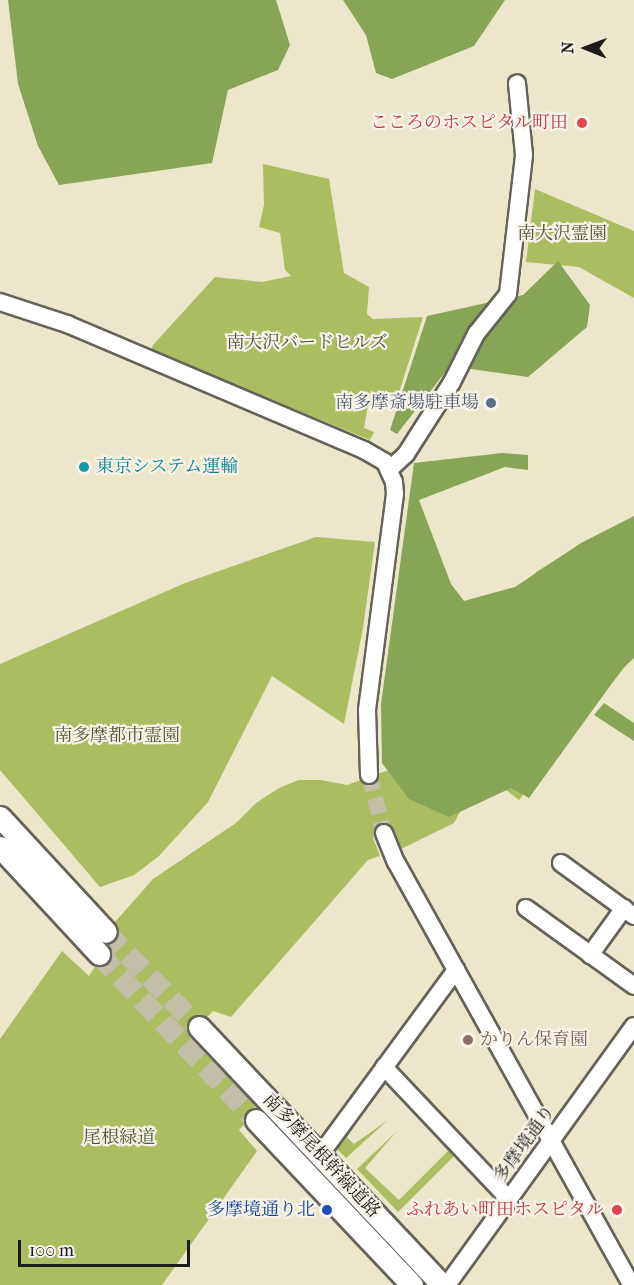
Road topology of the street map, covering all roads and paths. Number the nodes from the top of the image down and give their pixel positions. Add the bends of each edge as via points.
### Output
1 (517, 83) dead end
2 (0, 302) edge
3 (390, 470) junction
4 (369, 775) tunnel mouth
5 (0, 803) edge
6 (0, 817) edge
7 (384, 833) tunnel mouth
8 (0, 847) edge
9 (0, 867) edge
10 (565, 872) dead end
11 (75, 898) junction
12 (537, 910) dead end
13 (629, 912) edge
14 (106, 932) tunnel mouth
15 (590, 955) junction
16 (456, 970) junction
17 (634, 986) edge
18 (634, 1026) edge
19 (199, 1028) tunnel mouth
20 (384, 1067) junction
21 (256, 1120) tunnel mouth
22 (552, 1140) junction
23 (320, 1155) junction
24 (509, 1199) junction
25 (412, 1285) edge
26 (442, 1285) edge
27 (447, 1285) edge
28 (631, 1285) edge

1 - 3 street via 524,155 508,294 476,334 452,382 406,454
2 - 3 street via 67,324 364,450 385,462
3 - 4 street via 395,494 367,710
5 - 11 main road
6 - 11 main road
7 - 16 street
8 - 9 main road via 99,954
10 - 13 street
11 - 14 main road
12 - 15 street
13 - 15 street
15 - 17 street
16 - 20 street
16 - 22 street
18 - 22 street, 多摩境通り
19 - 23 main road, 南多摩尾根幹線道路
20 - 23 street
20 - 24 street
21 - 25 main road, 南多摩尾根幹線道路
22 - 24 street, 多摩境通り
22 - 28 street
23 - 26 main road, 南多摩尾根幹線道路
24 - 27 street, 多摩境通り

